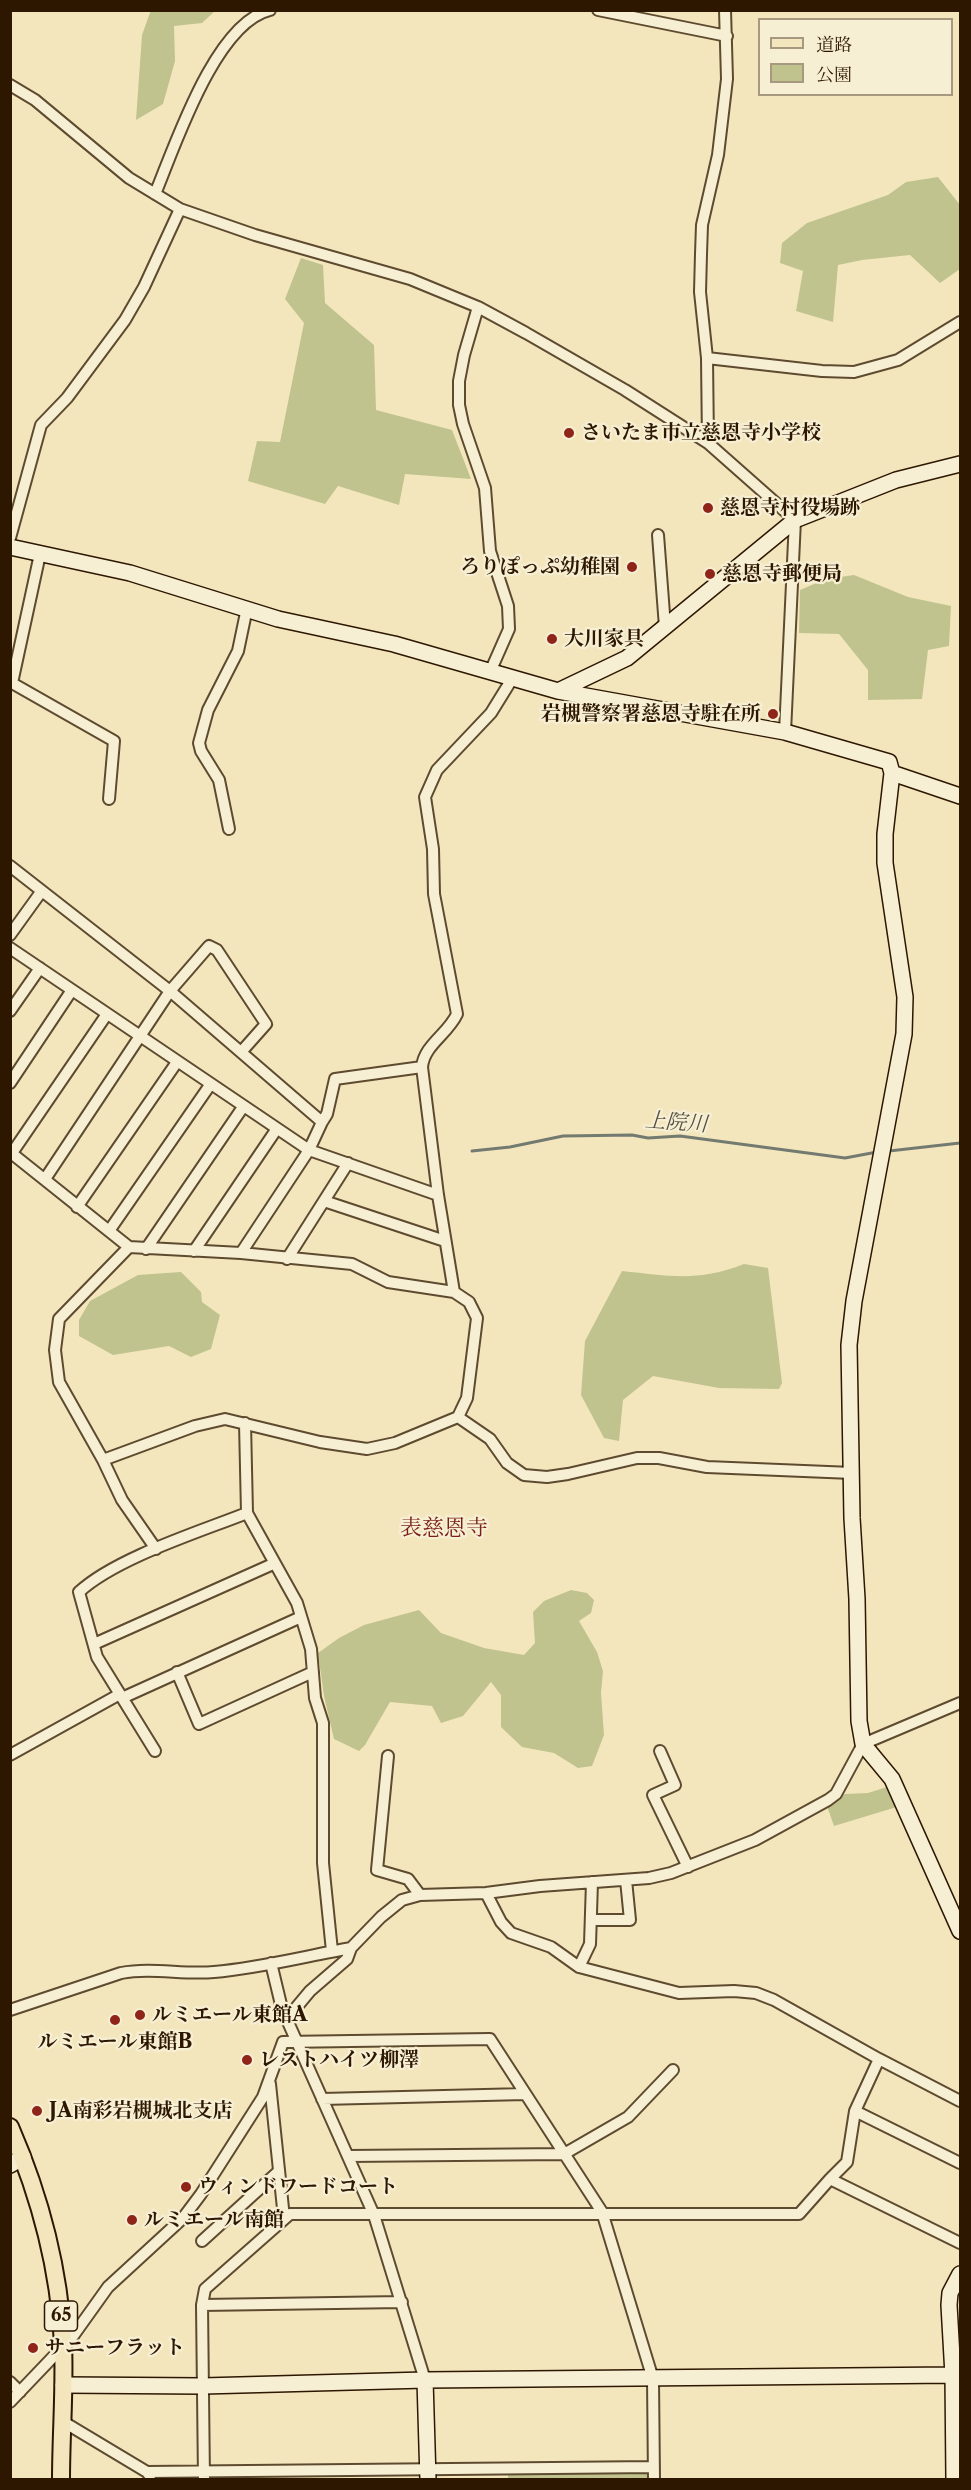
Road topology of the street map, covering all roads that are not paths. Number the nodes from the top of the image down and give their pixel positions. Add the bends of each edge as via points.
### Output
1 (270, 10) edge
2 (598, 10) edge
3 (725, 10) edge
4 (727, 36) junction
5 (10, 85) edge
6 (155, 194) junction
7 (180, 209) junction
8 (478, 306) junction
9 (960, 322) edge
10 (707, 358) junction
11 (708, 443) junction
12 (960, 464) edge
13 (795, 520) junction
14 (658, 535) dead end
15 (10, 538) edge
16 (10, 547) edge
17 (40, 554) junction
18 (247, 608) junction
19 (665, 627) junction
20 (490, 672) junction
21 (512, 679) junction
22 (558, 691) junction
23 (785, 732) junction
24 (892, 774) junction
25 (960, 796) edge
26 (109, 799) dead end
27 (229, 829) dead end
28 (10, 866) edge
29 (41, 892) junction
30 (10, 935) edge
31 (10, 948) edge
32 (40, 968) junction
33 (72, 990) junction
34 (170, 991) junction
35 (10, 1011) edge
36 (107, 1014) junction
37 (141, 1038) junction
38 (242, 1051) junction
39 (177, 1062) junction
40 (422, 1067) junction
41 (10, 1083) edge
42 (210, 1085) junction
43 (243, 1107) junction
44 (322, 1122) junction
45 (276, 1130) junction
46 (309, 1150) junction
47 (11, 1153) edge
48 (348, 1163) junction
49 (45, 1179) junction
50 (438, 1195) junction
51 (324, 1200) junction
52 (77, 1207) junction
53 (109, 1231) junction
54 (445, 1241) junction
55 (129, 1247) junction
56 (146, 1250) junction
57 (194, 1251) junction
58 (241, 1253) junction
59 (286, 1259) junction
60 (454, 1292) junction
61 (458, 1417) junction
62 (245, 1423) junction
63 (104, 1460) junction
64 (852, 1473) junction
65 (247, 1513) junction
66 (156, 1549) junction
67 (273, 1564) junction
68 (301, 1617) junction
69 (94, 1644) junction
70 (177, 1672) junction
71 (313, 1672) junction
72 (121, 1696) junction
73 (960, 1703) edge
74 (864, 1744) junction
75 (155, 1751) dead end
76 (660, 1751) dead end
77 (10, 1755) edge
78 (388, 1756) dead end
79 (688, 1867) junction
80 (626, 1880) junction
81 (592, 1882) junction
82 (486, 1893) junction
83 (420, 1895) junction
84 (592, 1920) junction
85 (960, 1930) edge
86 (351, 1948) junction
87 (332, 1951) junction
88 (271, 1963) junction
89 (579, 1967) junction
90 (10, 2010) edge
91 (288, 2022) junction
92 (297, 2042) junction
93 (879, 2059) junction
94 (673, 2070) dead end
95 (269, 2080) junction
96 (525, 2094) junction
97 (322, 2098) junction
98 (960, 2101) edge
99 (855, 2111) junction
100 (10, 2127) edge
101 (564, 2154) junction
102 (348, 2156) junction
103 (17, 2161) edge
104 (960, 2163) edge
105 (278, 2172) junction
106 (830, 2179) junction
107 (602, 2212) junction
108 (374, 2215) junction
109 (284, 2218) junction
110 (202, 2241) dead end
111 (960, 2243) edge
112 (960, 2274) edge
113 (402, 2302) junction
114 (202, 2305) junction
115 (63, 2345) junction
116 (953, 2375) junction
117 (653, 2379) junction
118 (425, 2380) junction
119 (10, 2382) edge
120 (63, 2385) junction
121 (203, 2386) junction
122 (20, 2392) junction
123 (10, 2402) edge
124 (62, 2421) junction
125 (957, 2461) edge
126 (654, 2467) junction
127 (428, 2474) edge
128 (255, 2475) edge
129 (150, 2476) edge
130 (204, 2476) edge
131 (61, 2480) edge
132 (654, 2480) edge
133 (954, 2480) edge

1 - 6 street via 245,22 224,46 206,75
2 - 4 street
3 - 4 street
4 - 10 street via 727,79 718,155 702,225 700,292
5 - 6 street via 35,100 104,159
6 - 7 street
7 - 8 street via 255,236 410,279
7 - 15 street via 125,320 67,398 41,425
8 - 11 street via 625,390
8 - 20 street via 462,363 459,405 485,488 490,551 508,606 509,629
9 - 10 street via 898,360 854,372
10 - 11 street
11 - 13 street
12 - 13 street via 896,480
13 - 19 street
13 - 23 street
14 - 19 street
16 - 17 street
17 - 18 street via 130,573
17 - 26 street via 12,683 114,741
18 - 20 street
18 - 27 street via 238,651 208,710 199,743 219,780
19 - 22 street via 627,658
20 - 21 street
21 - 22 street
21 - 40 street via 490,713 436,770 425,796 433,849 434,894 456,1014 428,1050
22 - 23 street
23 - 24 street via 889,762
24 - 25 street
24 - 64 street via 885,863 905,997 904,1034 854,1301 849,1345
28 - 29 street
29 - 30 street
29 - 34 street
31 - 32 street
32 - 33 street
32 - 35 street
33 - 36 street
33 - 41 street
34 - 37 street
34 - 38 street
34 - 38 street via 205,948 212,946 217,950 266,1024
36 - 37 street
36 - 47 street
37 - 39 street
37 - 49 street
38 - 44 street
39 - 42 street
39 - 52 street
40 - 44 street via 335,1079
40 - 50 street
42 - 43 street
42 - 53 street
43 - 45 street
43 - 56 street
44 - 46 street
45 - 46 street
45 - 57 street
46 - 48 street
46 - 58 street
47 - 49 street
48 - 50 street
48 - 51 street
49 - 52 street
50 - 54 street
51 - 54 street
51 - 59 street
52 - 53 street
53 - 55 street
54 - 60 street
55 - 56 street
55 - 63 street via 59,1320 54,1350 59,1382
56 - 57 street
57 - 58 street
58 - 59 street
59 - 60 street via 352,1264 388,1282
60 - 61 street via 469,1302 477,1318 467,1398
61 - 62 street via 394,1443 367,1449
61 - 64 street via 490,1439 507,1464 524,1474 547,1477 637,1458 707,1467
62 - 63 street via 215,1421
62 - 65 street
63 - 66 street via 122,1500
64 - 74 street via 859,1720
65 - 66 street
65 - 67 street
66 - 69 street via 87,1584 79,1592
67 - 68 street via 297,1603
67 - 69 street
68 - 70 street
68 - 71 street
69 - 72 street via 97,1657
70 - 71 street via 199,1724
70 - 72 street
71 - 87 street via 315,1698 323,1723 323,1863
72 - 75 street
72 - 77 street
73 - 74 street
74 - 79 street via 836,1794 828,1800 756,1840
74 - 85 street via 892,1779
76 - 79 street via 675,1785 653,1795
78 - 83 street via 376,1870 408,1879
79 - 80 street
80 - 81 street
80 - 84 street via 630,1920
81 - 82 street
81 - 84 street
82 - 83 street
82 - 89 street via 511,1933 550,1947
83 - 86 street via 402,1900
84 - 89 street via 590,1944
86 - 87 street
86 - 91 street via 348,1959 310,1991
87 - 88 street
88 - 90 street via 186,1974 136,1970
88 - 91 street
89 - 93 street via 678,1993 756,1993
91 - 92 street
92 - 95 street via 283,2042
92 - 96 street via 489,2039
92 - 97 street
93 - 98 street
93 - 99 street
94 - 101 street via 628,2117
95 - 105 street
95 - 115 street via 262,2097 183,2218 108,2287
96 - 97 street
96 - 101 street
97 - 102 street
99 - 104 street
99 - 106 street via 847,2162
100 - 103 main road, 65
101 - 102 street
101 - 107 street
102 - 108 street
103 - 115 main road, 65 via 47,2234
105 - 109 street
105 - 110 street
106 - 107 street via 799,2214
106 - 111 street
107 - 108 street
107 - 117 street
108 - 109 street via 290,2214
108 - 113 street
109 - 114 street via 205,2289
112 - 116 street via 949,2305
113 - 114 street
113 - 118 street
114 - 121 street
115 - 120 main road, 65
115 - 122 street
116 - 117 street
116 - 125 street
117 - 118 street
117 - 126 street
118 - 121 street
118 - 127 street
119 - 122 street
120 - 121 street
120 - 124 main road, 65
121 - 130 street
122 - 123 street
124 - 129 street
124 - 131 main road, 65
125 - 133 street
126 - 127 street
126 - 132 street
127 - 128 street
128 - 130 street
129 - 130 street

